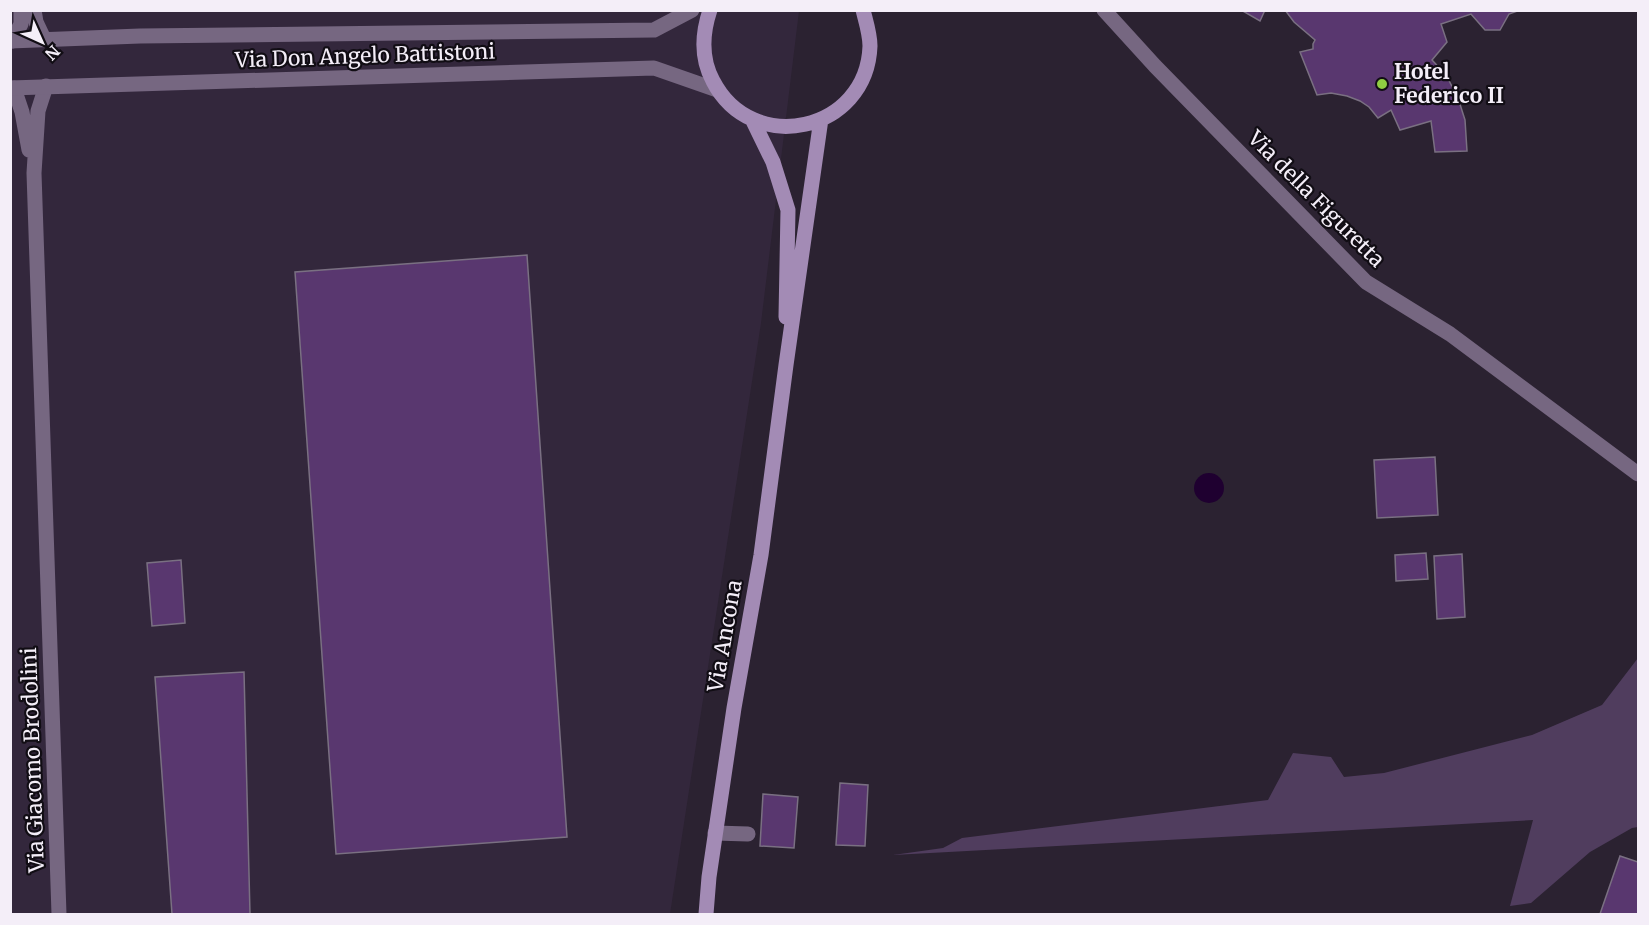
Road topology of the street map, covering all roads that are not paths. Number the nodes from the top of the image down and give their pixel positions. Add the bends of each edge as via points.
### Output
1 (21, 10) edge
2 (34, 10) edge
3 (692, 10) edge
4 (711, 10) edge
5 (862, 10) edge
6 (1104, 10) edge
7 (44, 39) junction
8 (11, 41) edge
9 (46, 86) junction
10 (12, 88) edge
11 (717, 90) junction
12 (752, 119) junction
13 (821, 119) junction
14 (34, 173) junction
15 (786, 365) junction
16 (1638, 474) edge
17 (716, 833) junction
18 (748, 834) dead end
19 (59, 915) edge
20 (706, 915) edge

1 - 8 street via 21,24
2 - 7 street
3 - 7 street, Via Don Angelo Battistoni via 654,30
4 - 11 main road, Via Ancona via 703,44
5 - 13 main road, Via Ancona via 870,46 867,65 850,98
6 - 16 street, Via della Figuretta via 1366,282 1450,334
7 - 8 street, Via Don Angelo Battistoni
9 - 10 street, Via Don Angelo Battistoni
9 - 11 street, Via Don Angelo Battistoni via 654,68
9 - 14 street, Via Giacomo Brodolini via 38,111
10 - 14 street, Via Giacomo Brodolini via 22,111
11 - 12 main road, Via Ancona via 738,112
12 - 13 main road, Via Ancona via 787,127
12 - 15 main road, Via Ancona via 773,162 788,210
13 - 15 main road, Via Ancona
14 - 19 street, Via Giacomo Brodolini
15 - 17 main road, Via Ancona via 761,555
17 - 18 street
17 - 20 main road, Via Ancona

